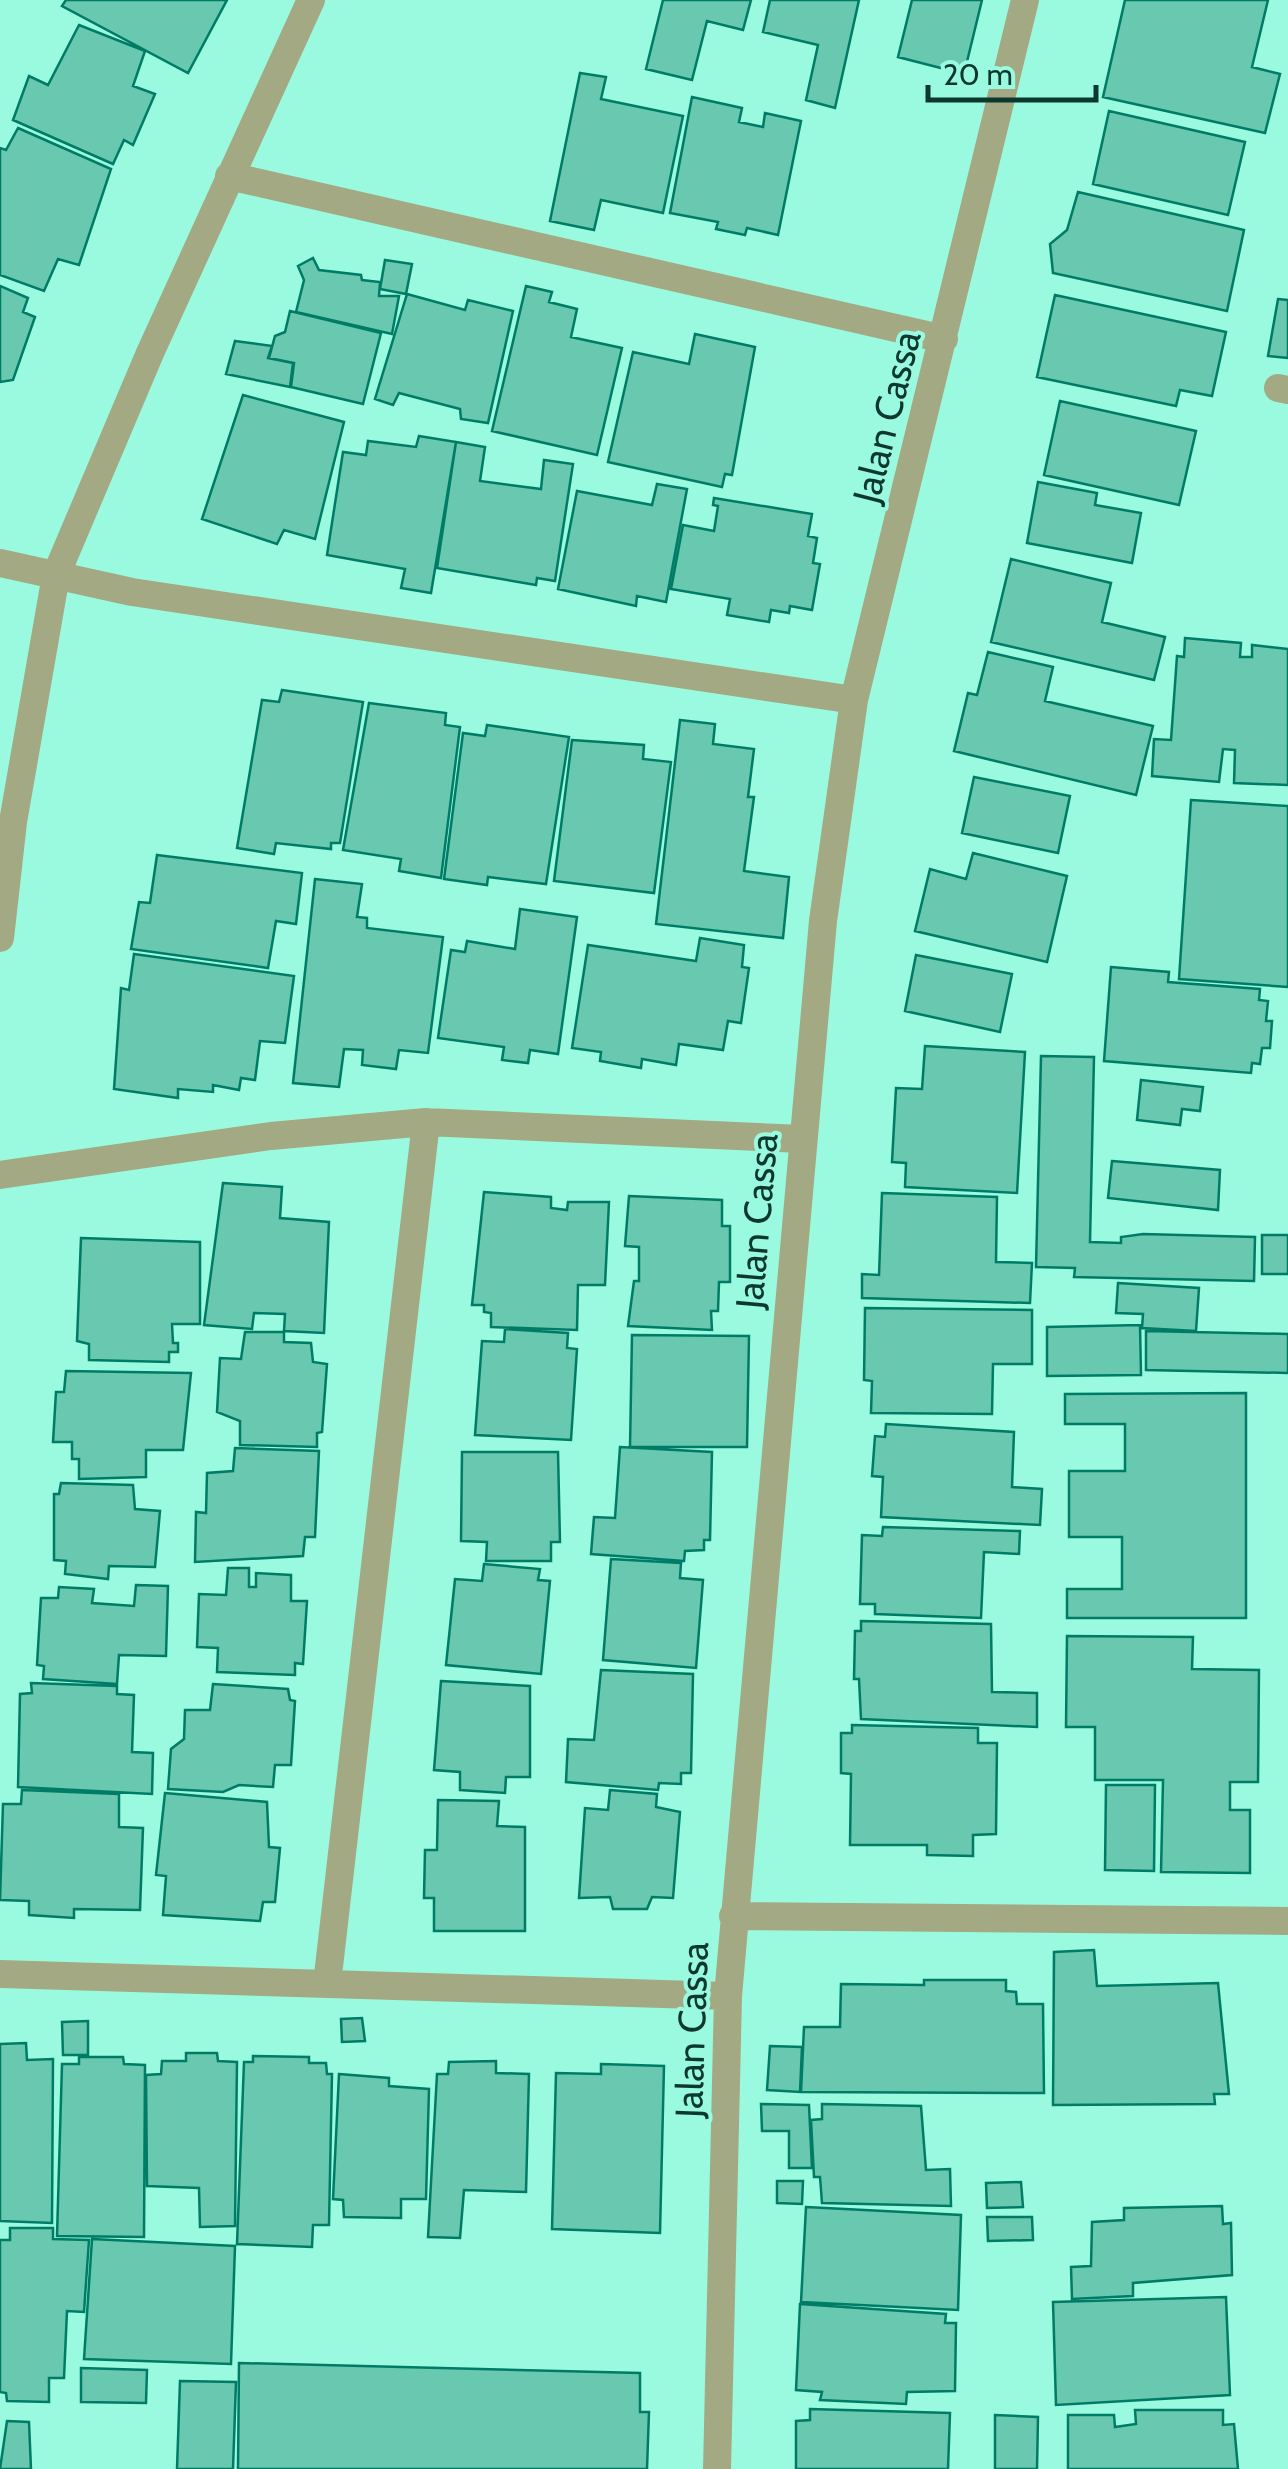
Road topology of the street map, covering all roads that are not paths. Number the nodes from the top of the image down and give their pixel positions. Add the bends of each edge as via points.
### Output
1 (311, 0) edge
2 (1025, 0) edge
3 (229, 176) junction
4 (944, 339) junction
5 (0, 563) edge
6 (56, 575) junction
7 (854, 700) junction
8 (0, 938) edge
9 (426, 1122) junction
10 (802, 1138) junction
11 (0, 1175) edge
12 (733, 1916) junction
13 (1288, 1921) edge
14 (0, 1974) edge
15 (327, 1984) junction
16 (728, 1996) junction
17 (717, 2469) edge

1 - 3 street
2 - 4 street, Jalan Cassa
3 - 4 street
3 - 6 street
4 - 7 street, Jalan Cassa
5 - 6 street
6 - 7 street via 132,592
6 - 8 street via 12,822
7 - 10 street, Jalan Cassa
9 - 10 street
9 - 11 street via 270,1136
9 - 15 street
10 - 12 street, Jalan Cassa
12 - 13 street
12 - 16 street, Jalan Cassa
14 - 15 street
15 - 16 street
16 - 17 street, Jalan Cassa

